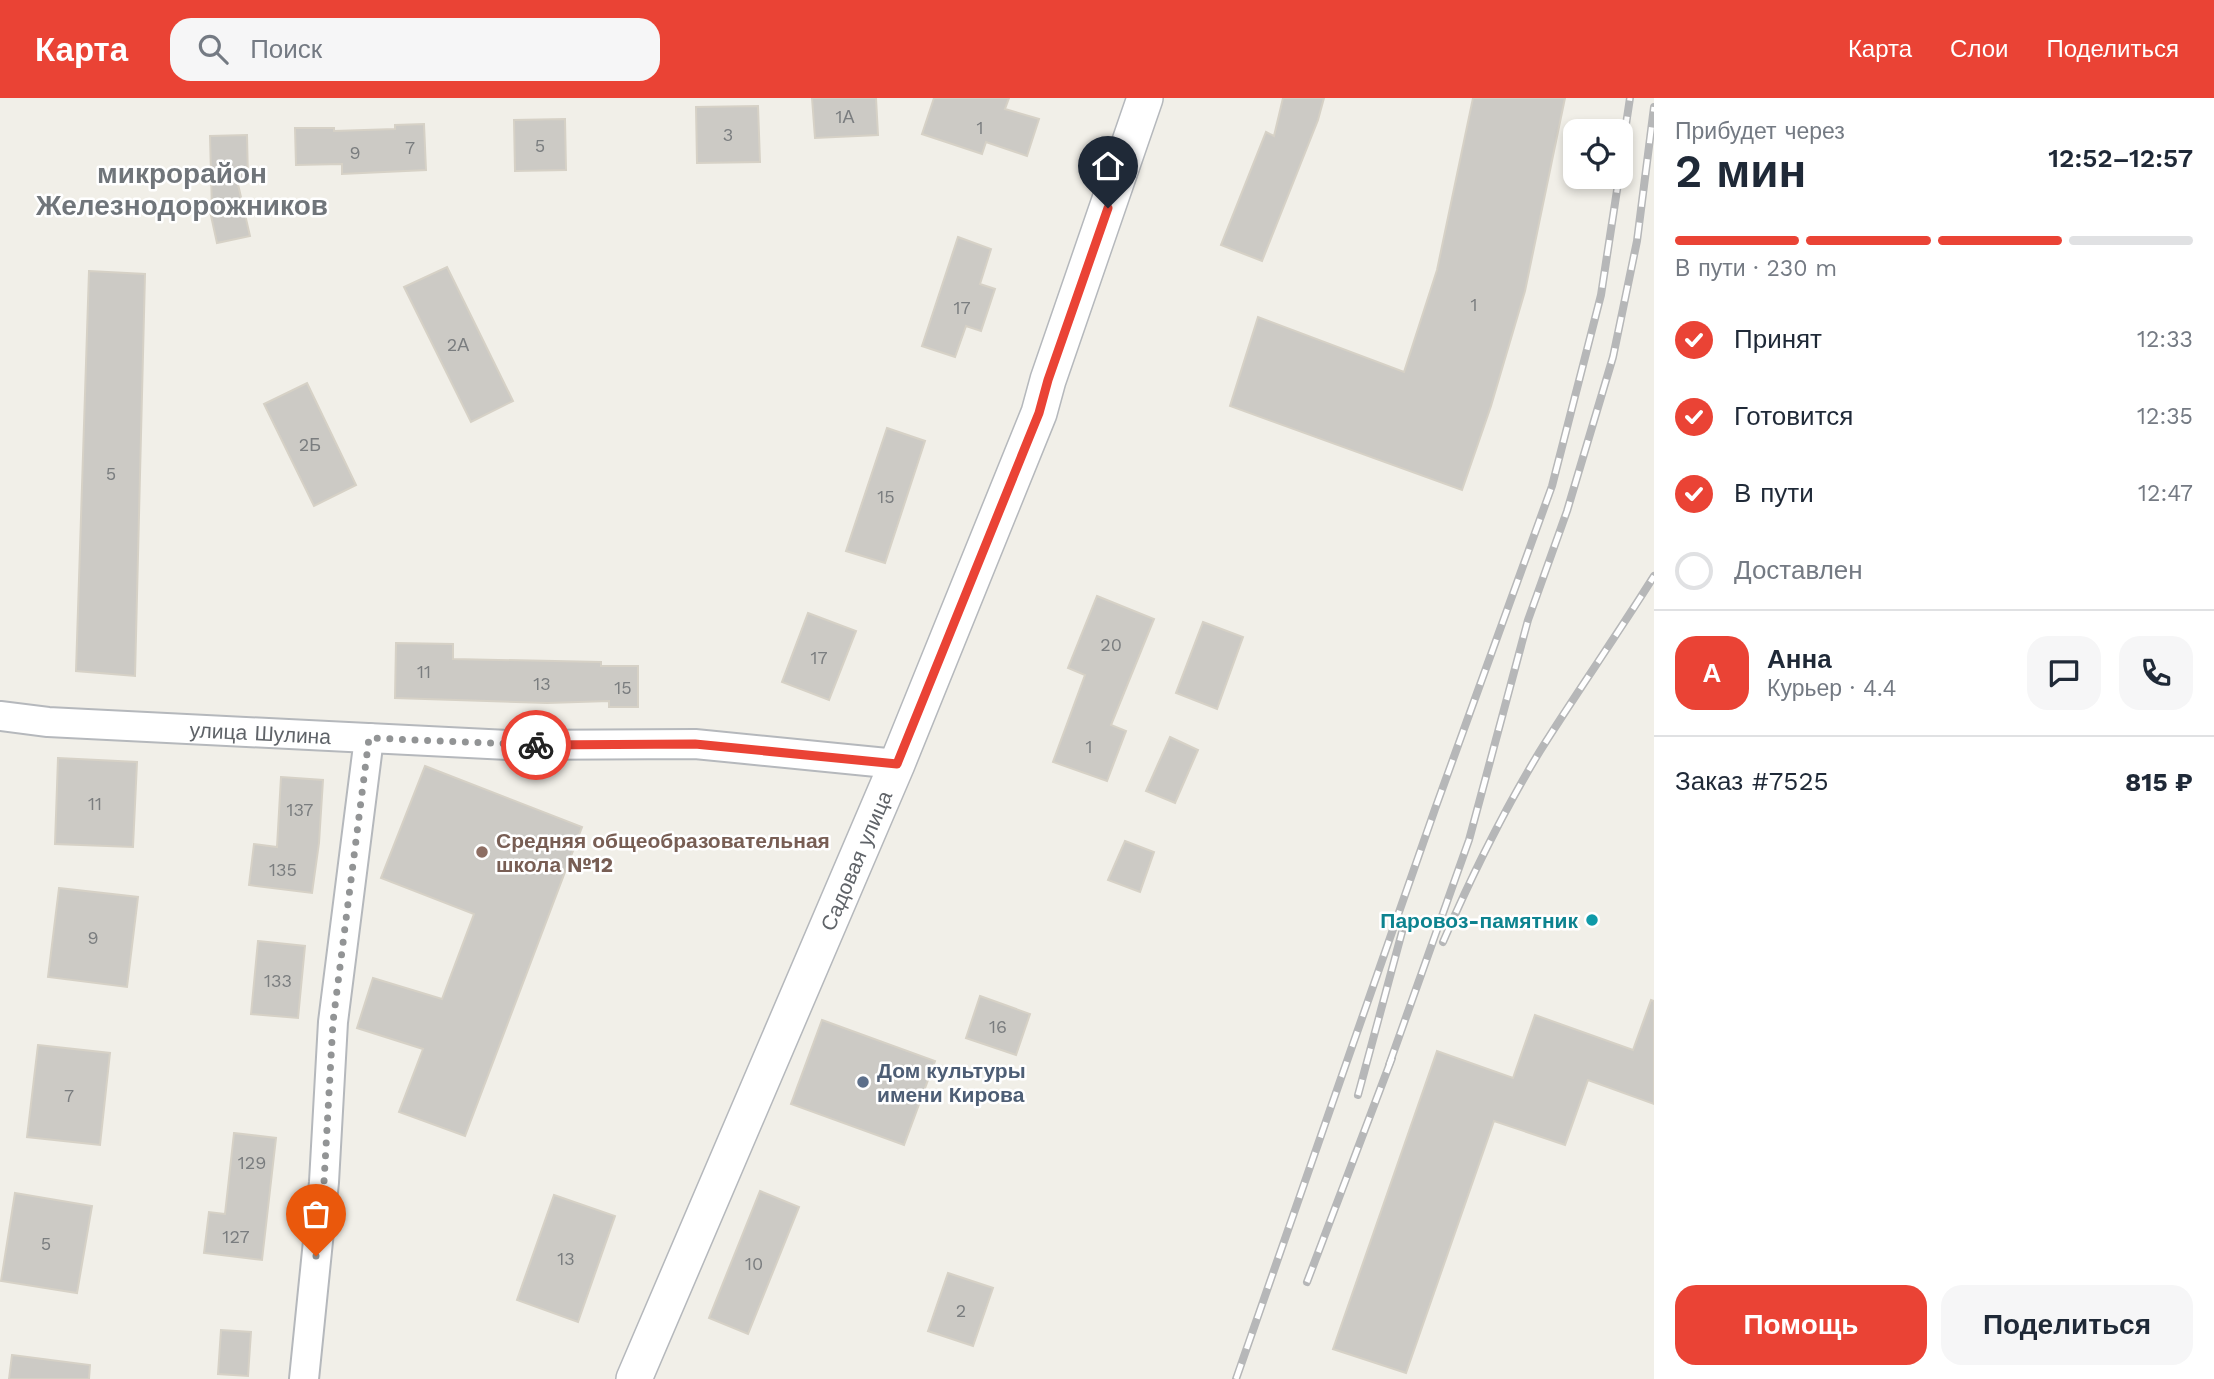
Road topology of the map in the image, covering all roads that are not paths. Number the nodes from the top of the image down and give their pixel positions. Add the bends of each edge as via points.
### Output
1 (1145, 98) edge
2 (0, 716) edge
3 (369, 738) junction
4 (897, 764) junction
5 (304, 1379) edge
6 (634, 1379) edge

1 - 4 street, Садовая улица via 1039,413
2 - 3 street, улица Шулина
3 - 4 street, улица Шулина via 508,745 695,744
3 - 5 street via 333,1022 324,1182
4 - 6 street, Садовая улица

